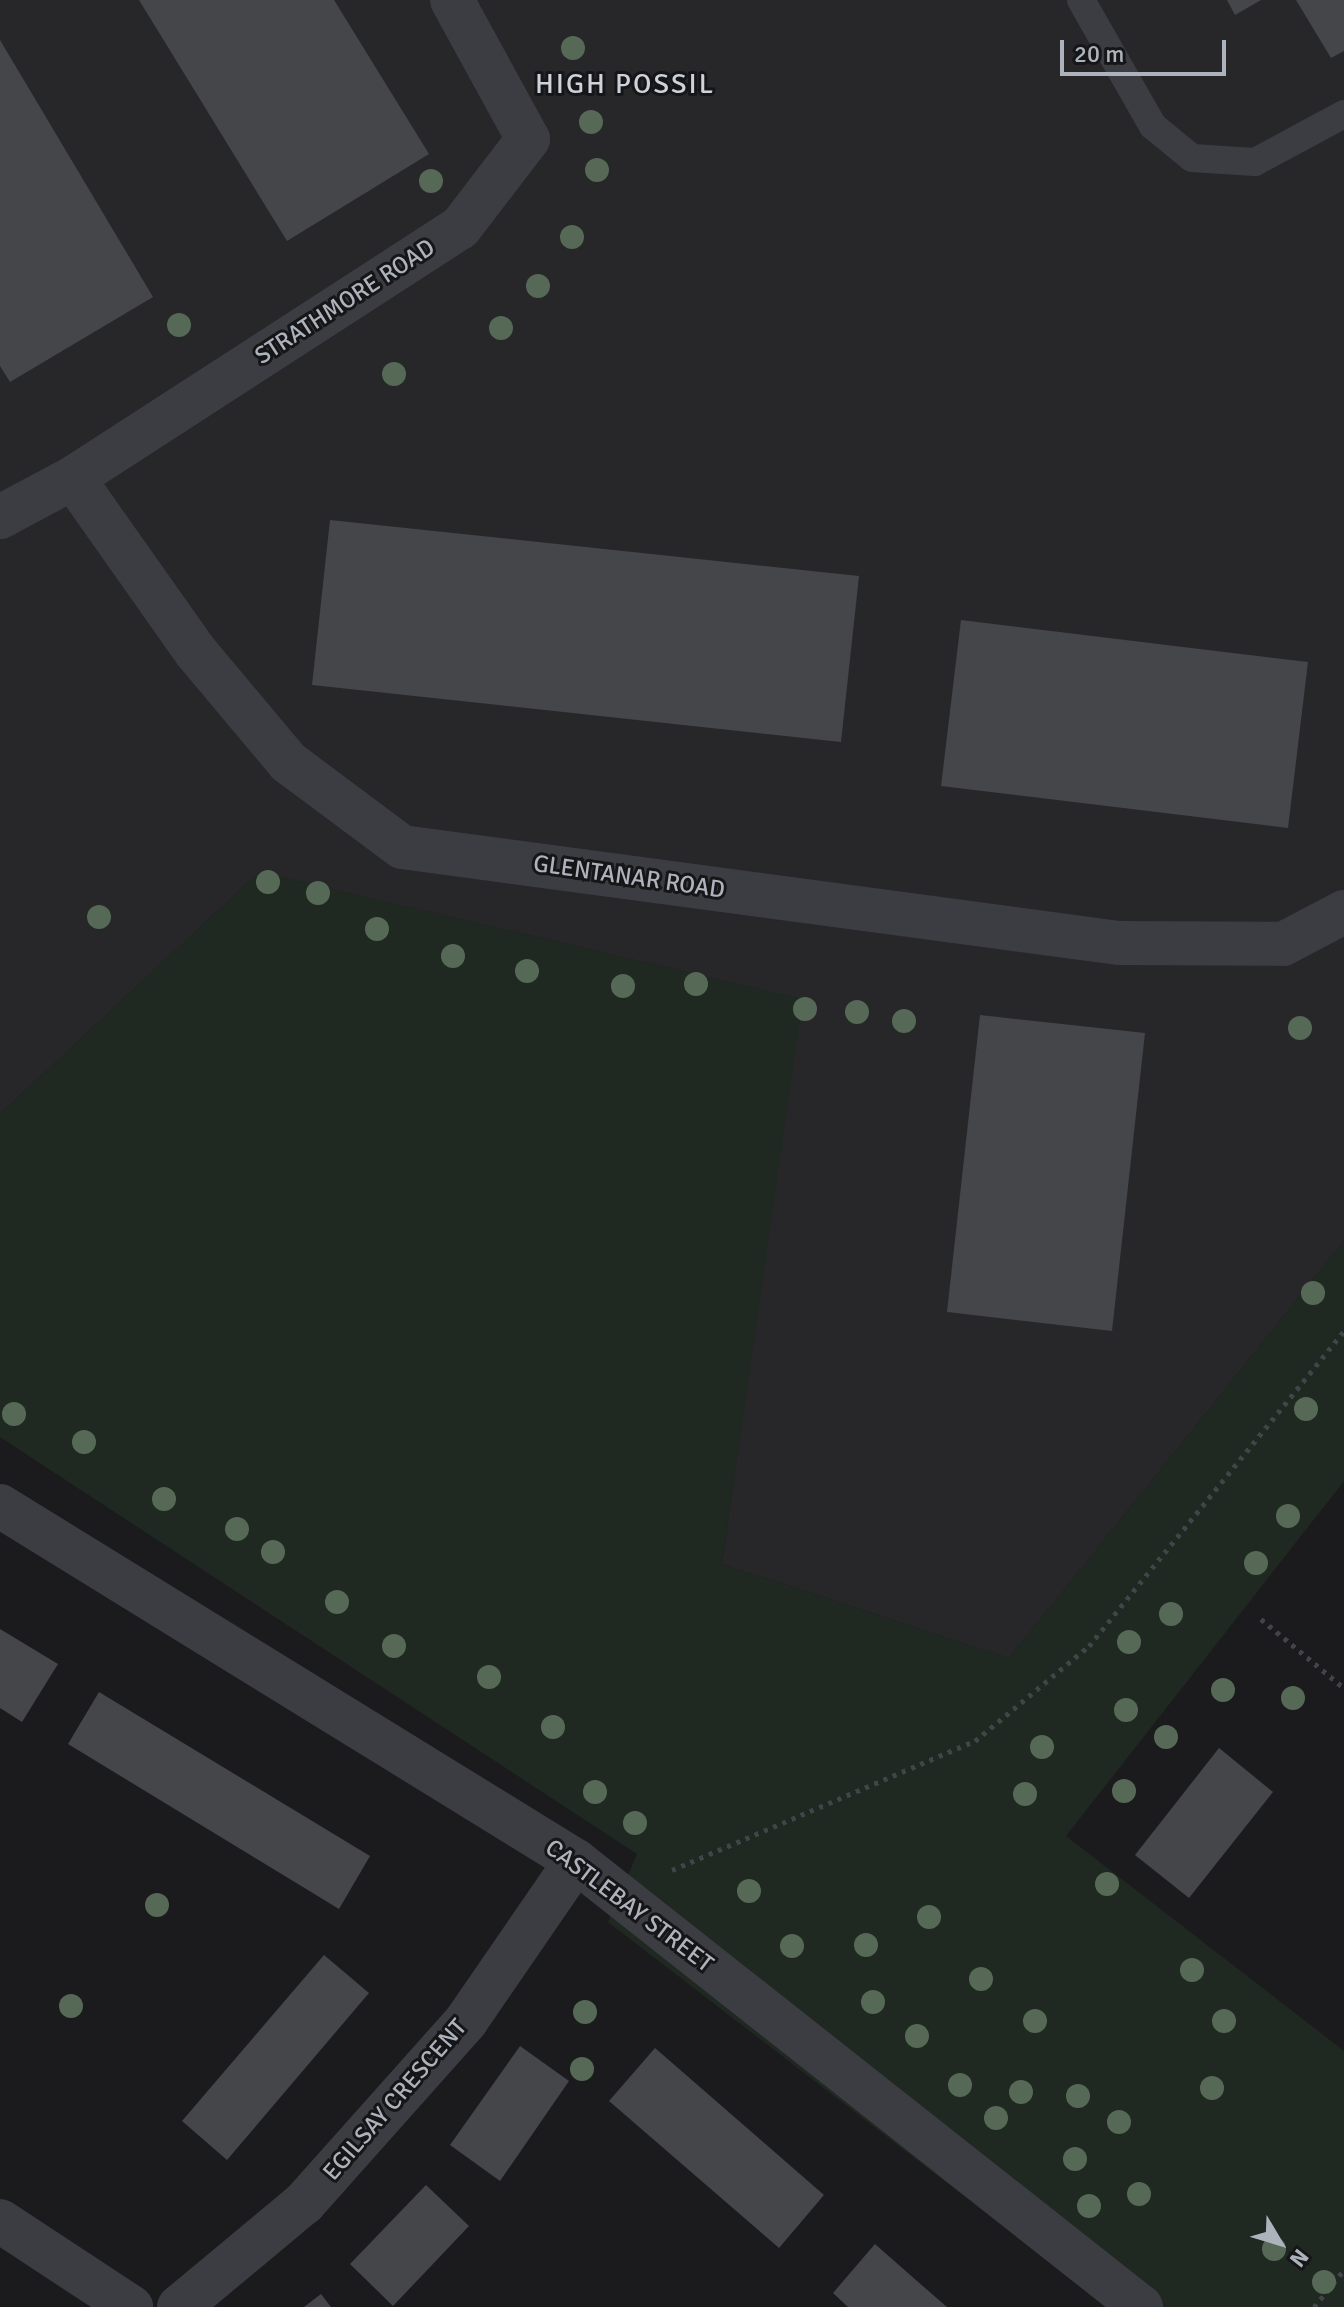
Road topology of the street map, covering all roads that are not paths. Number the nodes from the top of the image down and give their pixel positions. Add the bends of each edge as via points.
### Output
1 (452, 0) edge
2 (1081, 0) edge
3 (1344, 114) edge
4 (73, 478) junction
5 (0, 517) edge
6 (1344, 912) edge
7 (0, 1506) edge
8 (576, 1861) junction
9 (0, 2221) edge
10 (131, 2307) edge
11 (179, 2307) edge
12 (1141, 2307) edge

1 - 4 street, STRATHMORE ROAD via 528,139 460,228
2 - 3 lane via 1153,126 1192,158 1255,162
4 - 5 street, STRATHMORE ROAD
4 - 6 street, GLENTANAR ROAD via 195,651 288,762 402,847 1119,943 1283,944
7 - 8 street, CASTLEBAY STREET
8 - 11 street, EGILSAY CRESCENT via 466,2021 304,2203
8 - 12 street, CASTLEBAY STREET
9 - 10 street

